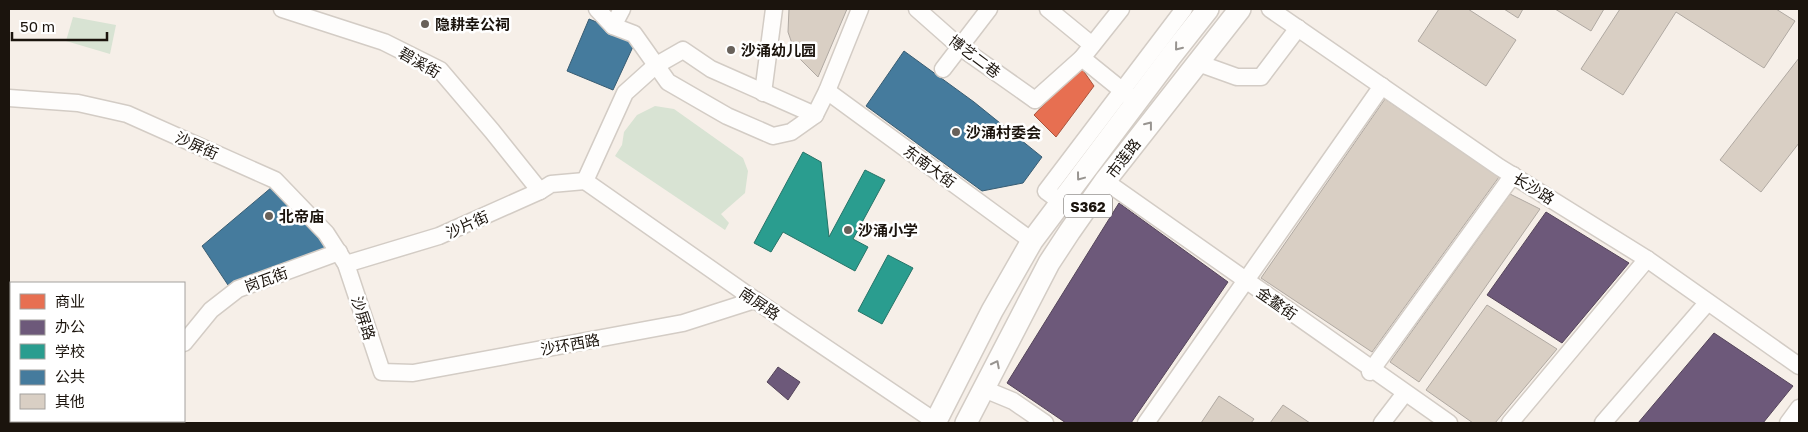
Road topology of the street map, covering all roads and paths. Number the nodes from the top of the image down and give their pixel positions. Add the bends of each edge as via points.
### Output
1 (282, 9) edge
2 (597, 9) edge
3 (622, 9) edge
4 (774, 9) edge
5 (860, 9) edge
6 (917, 9) edge
7 (989, 9) edge
8 (1048, 9) edge
9 (1120, 9) edge
10 (1184, 9) edge
11 (1208, 9) edge
12 (1240, 9) edge
13 (1270, 9) edge
14 (614, 26) junction
15 (1298, 28) junction
16 (960, 47) junction
17 (1087, 52) junction
18 (1198, 63) junction
19 (656, 66) junction
20 (943, 69) dead end
21 (1382, 86) junction
22 (827, 91) junction
23 (763, 93) junction
24 (9, 98) edge
25 (1136, 101) junction
26 (815, 115) junction
27 (1513, 175) junction
28 (585, 181) junction
29 (1105, 181) junction
30 (540, 191) junction
31 (1061, 202) junction
32 (1032, 241) junction
33 (343, 258) junction
34 (1647, 260) junction
35 (1245, 280) junction
36 (754, 300) junction
37 (1708, 303) junction
38 (185, 342) edge
39 (1799, 366) edge
40 (382, 372) joint
41 (1370, 372) dead end
42 (984, 389) junction
43 (1405, 393) junction
44 (1799, 408) edge
45 (936, 422) edge
46 (966, 423) edge
47 (1045, 423) edge
48 (1146, 423) edge
49 (1382, 423) edge
50 (1449, 423) edge
51 (1510, 423) edge
52 (1603, 423) edge
53 (1788, 423) edge

1 - 30 street, 碧溪街 via 384,42 440,70
2 - 14 street
3 - 14 street
4 - 23 street
5 - 22 street
6 - 16 street, 博艺二巷
7 - 16 street
8 - 17 street
9 - 17 street
10 - 31 street via 1046,191
11 -> 25 main road, 市莲路 / S362
12 - 18 main road, 市莲路 / S362
13 - 15 street, 长沙路
14 - 19 street via 634,34
15 - 18 street via 1261,77 1237,77
15 - 21 street, 长沙路
16 - 17 street, 博艺二巷 via 1035,100
16 - 20 street
17 - 25 street
29 -> 18 main road, 市莲路 / S362
19 - 23 street via 683,50 711,68
19 - 26 street via 668,82 727,116 773,136 791,132
19 - 28 street via 625,94
21 - 27 street, 长沙路
21 - 35 street
22 - 26 street
22 - 32 street, 东南大街
23 - 26 street
24 - 33 street, 沙屏街 via 78,103 127,114 275,180 326,233
25 -> 31 main road, 市莲路 / S362
27 - 34 street, 长沙路
27 - 41 street
28 - 30 street, 沙片街 via 551,184
28 - 36 street, 南屏路
29 - 35 street, 金鳌街
42 -> 29 main road, 市莲路 / S362 via 1049,263
30 - 33 street, 沙片街 via 439,236
31 - 32 main road, 市莲路 / S362
32 - 45 main road, 市莲路 / S362 via 992,311
33 - 38 street, 岗瓦街 via 238,289 211,310
33 - 40 street, 沙屏路
34 - 37 street, 长沙路
34 - 51 street
35 - 43 street, 金鳌街
35 - 48 street
36 - 40 street, 沙环西路 via 683,323 413,373
36 - 45 street, 南屏路
37 - 39 street, 长沙路
37 - 52 street
42 - 46 main road, 市莲路 / S362
42 - 47 street via 1013,401
43 - 49 street
43 - 50 street, 金鳌街
44 - 53 street

